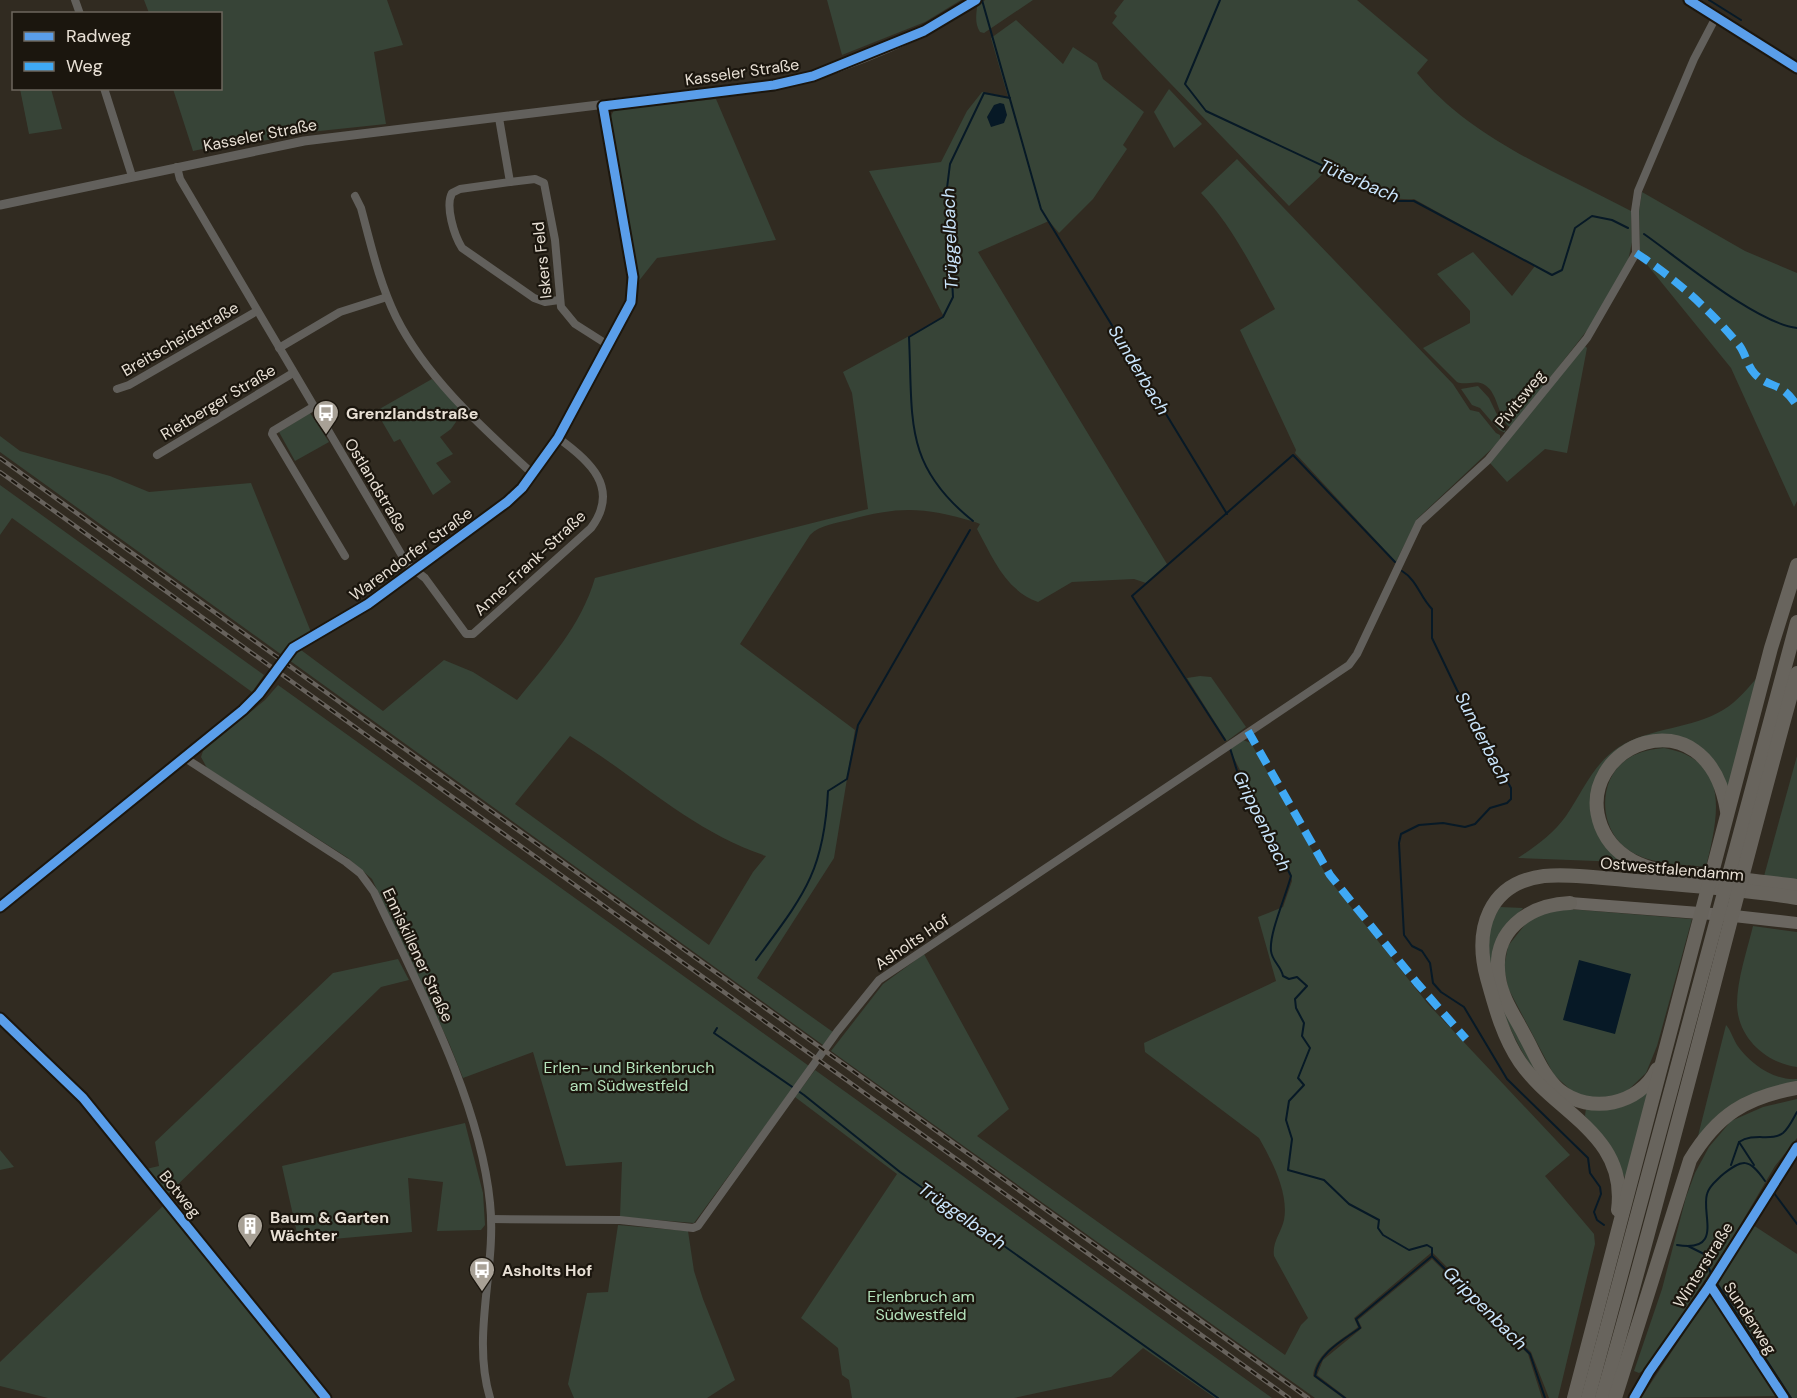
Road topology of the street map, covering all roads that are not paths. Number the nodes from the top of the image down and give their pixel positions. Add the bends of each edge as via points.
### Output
1 (1689, 0) edge
2 (974, 1) edge
3 (1716, 17) junction
4 (1797, 68) edge
5 (105, 90) edge
6 (603, 106) junction
7 (499, 118) junction
8 (177, 167) junction
9 (132, 176) junction
10 (510, 182) junction
11 (355, 196) dead end
12 (0, 205) edge
13 (387, 297) junction
14 (559, 300) junction
15 (257, 311) junction
16 (608, 345) junction
17 (279, 348) junction
18 (293, 373) junction
19 (117, 389) dead end
20 (313, 407) junction
21 (558, 438) junction
22 (157, 455) dead end
23 (534, 475) junction
24 (345, 556) dead end
25 (1797, 565) edge
26 (416, 571) junction
27 (1797, 622) edge
28 (1797, 673) edge
29 (1248, 731) joint
30 (185, 758) junction
31 (1727, 816) junction
32 (1681, 879) junction
33 (1788, 889) edge
34 (1797, 898) edge
35 (1570, 903) joint
36 (0, 907) edge
37 (1797, 923) edge
38 (0, 1018) edge
39 (1667, 1045) junction
40 (1797, 1088) edge
41 (1797, 1147) edge
42 (491, 1219) junction
43 (1613, 1244) junction
44 (1710, 1285) junction
45 (326, 1398) edge
46 (490, 1398) edge
47 (1574, 1398) edge
48 (1588, 1398) edge
49 (1602, 1398) edge
50 (1615, 1398) edge
51 (1634, 1398) edge
52 (1784, 1398) edge

1 - 3 main road
2 - 6 street, Kasseler Straße via 924,31 813,76 774,85
3 - 4 main road
3 - 29 street, Pivitsweg via 1638,190 1636,254 1587,338 1488,460 1419,522 1353,660
5 - 9 street
6 - 7 street, Kasseler Straße
6 - 16 street, Warendorfer Straße via 633,290 627,313
7 - 8 street, Kasseler Straße via 314,139
7 - 10 street
8 - 9 street, Kasseler Straße
8 - 15 street, Ostlandstraße via 180,179
9 - 12 street, Kasseler Straße
10 - 14 street, Iskers Feld via 535,179 546,187
10 - 14 street, Iskers Feld via 452,193 449,203 458,243 534,298 545,302
11 - 13 street
13 - 17 street via 340,312
13 - 23 street via 429,370
14 - 16 street, Iskers Feld via 575,324
15 - 17 street, Ostlandstraße
15 - 19 street, Breitscheidstraße
16 - 21 street, Warendorfer Straße
17 - 18 street, Ostlandstraße
18 - 20 street, Ostlandstraße
18 - 22 street, Rietberger Straße
20 - 24 street via 272,434
20 - 26 street, Ostlandstraße via 407,564
21 - 23 street, Warendorfer Straße
21 - 26 street, Anne-Frank-Straße via 588,459 599,477 600,514 591,528 471,635 466,634
23 - 26 street, Warendorfer Straße via 507,502
25 - 31 highway
26 - 30 street, Warendorfer Straße via 360,610 293,648 254,699
27 - 48 highway
28 - 49 highway
29 - 42 street, Asholts Hof via 879,981 698,1226 620,1220
30 - 36 street, Warendorfer Straße
30 - 42 street, Enniskillener Straße via 346,862 368,882 459,1081 487,1182
31 - 32 highway via 1717,775 1709,762 1685,746 1664,740 1637,745 1607,770 1597,804 1609,842 1626,858
31 - 39 highway
32 - 33 highway
32 - 43 highway, Ostwestfalendamm via 1545,876 1516,886 1492,907 1483,926 1482,958 1508,1041 1520,1062 1556,1101 1592,1131 1610,1158 1619,1197
33 - 34 highway
35 - 37 highway
35 - 39 highway via 1543,907 1523,916 1507,934 1499,953 1501,988 1548,1078 1582,1102 1612,1102 1637,1093 1648,1084
38 - 45 street, Botweg via 83,1098
39 - 43 highway
40 - 50 highway via 1761,1097 1724,1117 1702,1139 1690,1160
41 - 44 street, Winterstraße
42 - 46 street, Enniskillener Straße via 483,1355
43 - 47 highway
44 - 51 street, Winterstraße
44 - 52 street, Sunderweg

